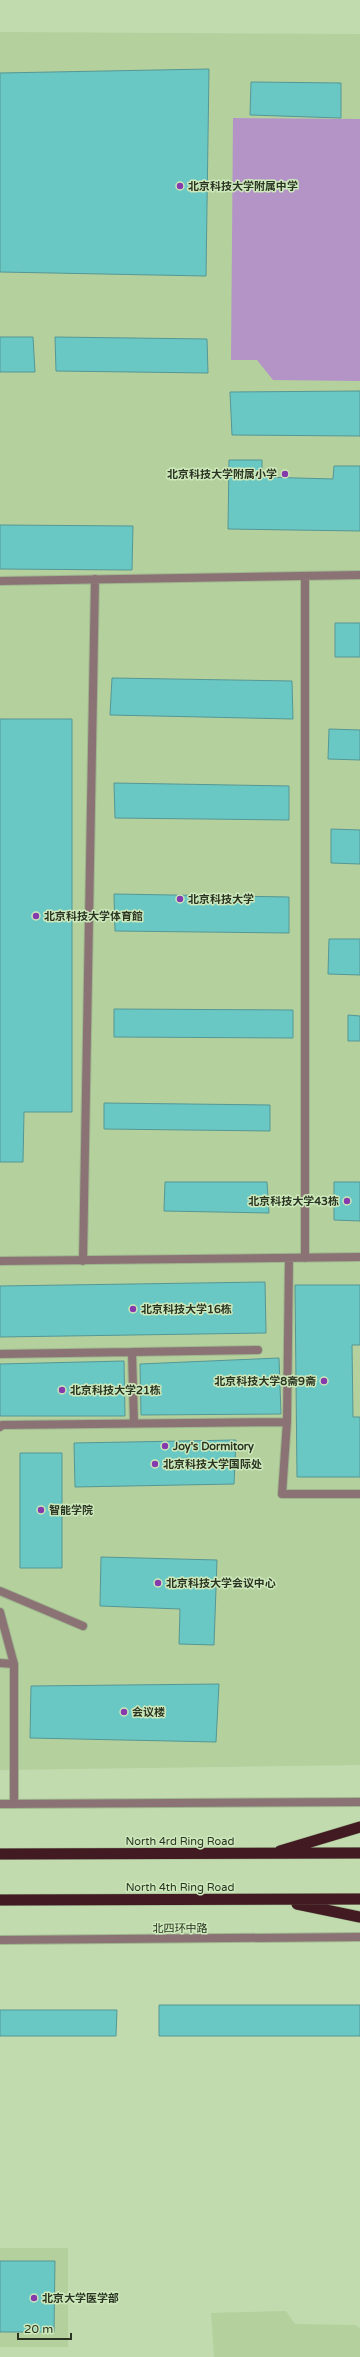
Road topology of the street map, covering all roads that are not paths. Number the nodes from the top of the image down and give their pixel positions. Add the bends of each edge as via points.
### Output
1 (360, 575) edge
2 (305, 576) junction
3 (95, 579) junction
4 (0, 581) edge
5 (360, 1257) edge
6 (289, 1258) junction
7 (305, 1258) junction
8 (0, 1261) edge
9 (83, 1261) junction
10 (258, 1350) dead end
11 (132, 1352) junction
12 (0, 1354) edge
13 (287, 1422) junction
14 (134, 1423) junction
15 (0, 1427) edge
16 (360, 1494) edge
17 (0, 1590) edge
18 (0, 1612) edge
19 (83, 1626) dead end
20 (0, 1663) edge
21 (14, 1664) junction
22 (360, 1802) edge
23 (0, 1804) edge
24 (14, 1804) junction
25 (360, 1827) edge
26 (360, 1853) edge
27 (0, 1854) edge
28 (268, 1854) junction
29 (360, 1899) edge
30 (0, 1900) edge
31 (275, 1900) junction
32 (360, 1917) edge
33 (360, 1937) edge
34 (0, 1940) edge

1 - 2 street
2 - 3 street
2 - 7 street
3 - 4 street
3 - 9 street
5 - 7 street
6 - 7 street
6 - 9 street
6 - 13 street
8 - 9 street
10 - 11 street
11 - 12 street
11 - 14 street
13 - 14 street
13 - 16 street via 282,1494
14 - 15 street
17 - 19 street
18 - 21 street
20 - 21 street
21 - 24 street
22 - 24 street
23 - 24 street
25 - 28 highway
26 - 28 highway, North 4rd Ring Road
27 - 28 highway, North 4rd Ring Road
29 - 31 highway, North 4th Ring Road
30 - 31 highway, North 4th Ring Road
31 - 32 highway
33 - 34 street, 北四环中路

